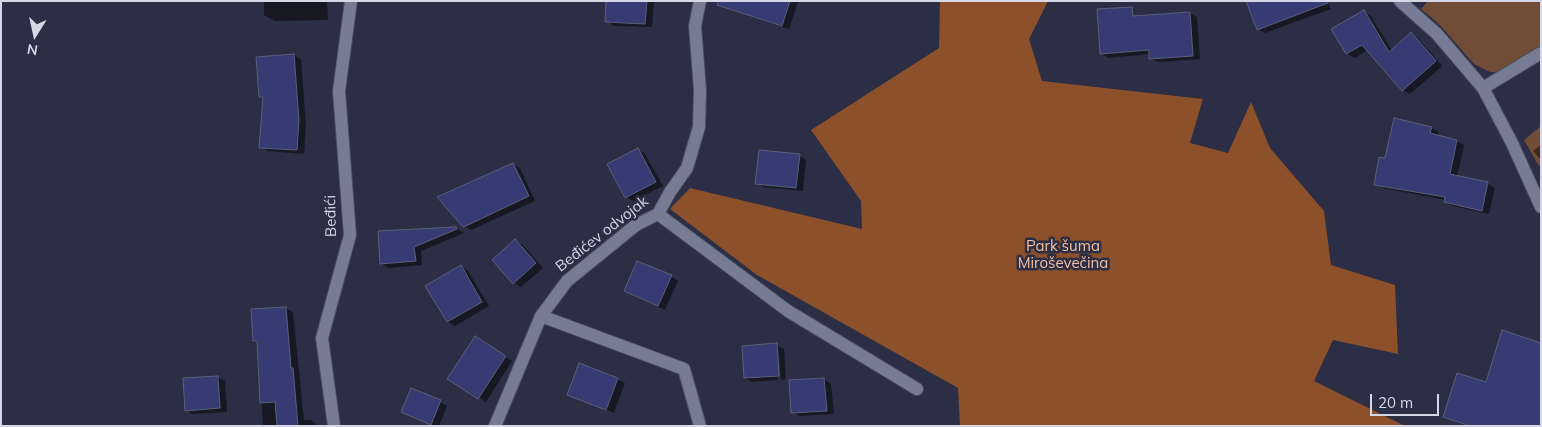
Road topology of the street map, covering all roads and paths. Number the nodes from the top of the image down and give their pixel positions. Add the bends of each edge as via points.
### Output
1 (350, 1) edge
2 (700, 1) edge
3 (1400, 1) edge
4 (1541, 53) edge
5 (1483, 88) junction
6 (1541, 207) edge
7 (658, 214) junction
8 (541, 316) junction
9 (918, 389) dead end
10 (334, 426) edge
11 (495, 426) edge
12 (700, 426) edge

1 - 10 street, Beđići via 339,91 350,235 322,338
2 - 7 street, Beđićev odvojak via 695,26 699,127 687,168
3 - 5 street via 1437,34
4 - 5 street
5 - 6 street
7 - 8 street, Beđićev odvojak via 636,226 567,281
7 - 9 street via 788,311
8 - 11 street, Beđićev odvojak
8 - 12 street via 684,369

